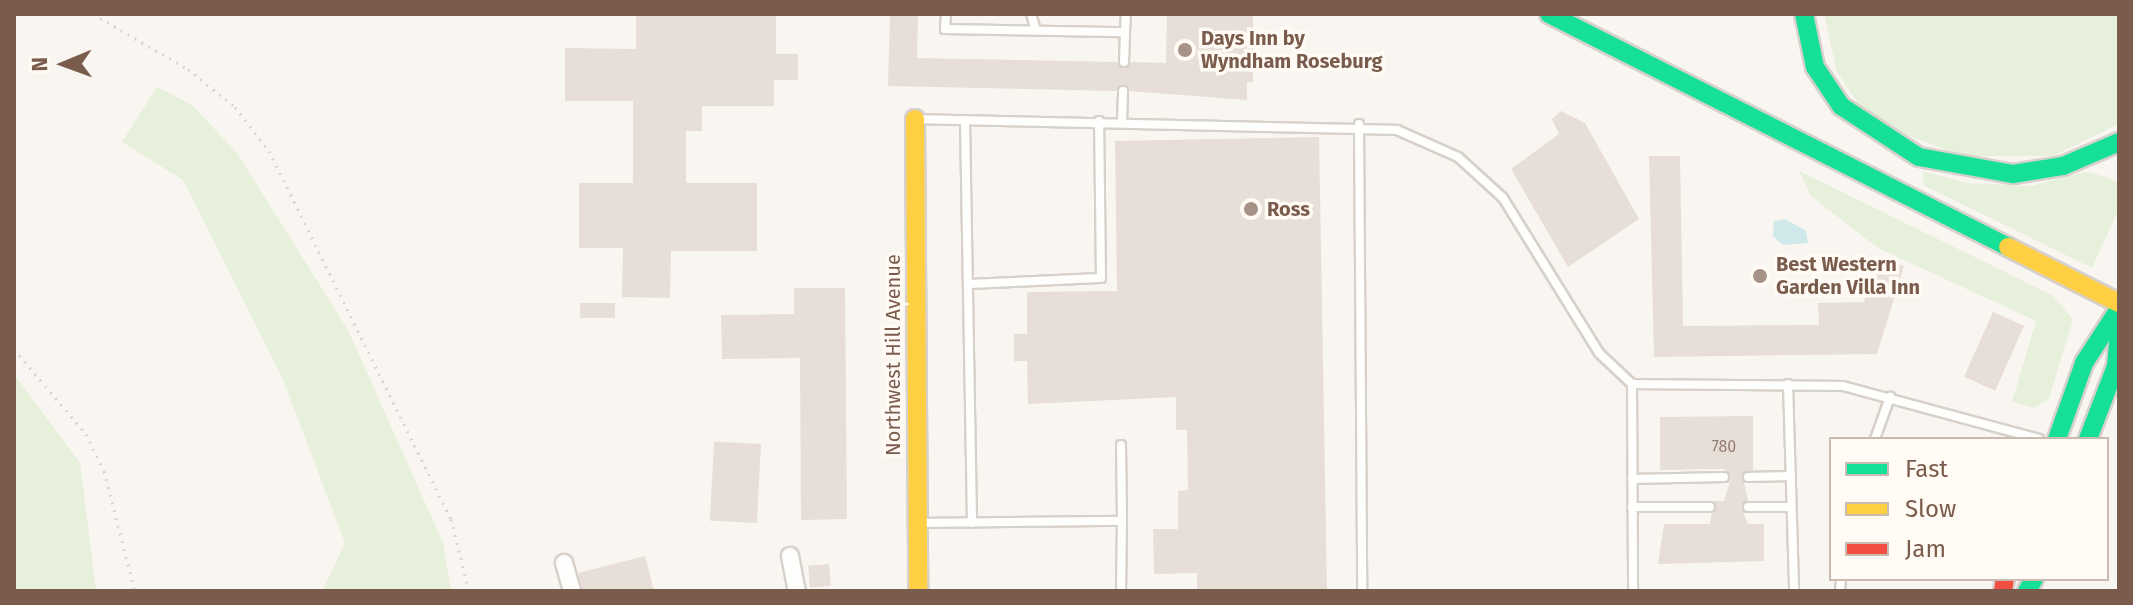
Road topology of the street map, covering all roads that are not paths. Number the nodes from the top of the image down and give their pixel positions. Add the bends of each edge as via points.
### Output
1 (946, 14) edge
2 (1031, 14) edge
3 (1126, 14) edge
4 (1549, 14) edge
5 (1804, 14) edge
6 (1036, 30) junction
7 (1125, 32) junction
8 (1124, 62) dead end
9 (1123, 91) dead end
10 (915, 119) joint
11 (965, 120) junction
12 (1099, 121) junction
13 (1122, 122) junction
14 (1359, 124) junction
15 (2119, 142) edge
16 (968, 284) junction
17 (2119, 306) edge
18 (2119, 333) edge
19 (1632, 384) junction
20 (1788, 384) junction
21 (1890, 397) junction
22 (1876, 437) edge
23 (2032, 437) edge
24 (2058, 437) edge
25 (2089, 437) edge
26 (1121, 445) dead end
27 (1791, 476) junction
28 (1724, 477) dead end
29 (1748, 477) dead end
30 (1632, 479) junction
31 (1632, 507) junction
32 (1710, 507) dead end
33 (1748, 507) dead end
34 (1791, 507) junction
35 (1122, 521) junction
36 (915, 523) junction
37 (972, 523) junction
38 (790, 556) dead end
39 (564, 563) dead end
40 (572, 591) edge
41 (797, 591) edge
42 (918, 591) edge
43 (1121, 591) edge
44 (1362, 591) edge
45 (1633, 591) edge
46 (1794, 591) edge

1 - 6 lane via 945,29
2 - 6 lane
3 - 7 lane
4 - 17 main road
5 - 15 main road via 1815,67 1841,106 1919,157 2013,174 2063,166
6 - 7 lane
7 - 8 lane
9 - 13 lane
10 - 11 lane
10 - 36 main road, Northwest Hill Avenue
11 - 12 lane
11 - 16 lane
12 - 13 lane
12 - 16 lane via 1101,278
13 - 14 lane
14 - 19 lane via 1412,135 1475,168 1503,198 1599,353
14 - 44 lane
16 - 37 lane
17 - 24 main road via 2084,363
18 - 25 main road via 2116,366
19 - 20 lane
19 - 30 lane
20 - 21 lane
20 - 27 lane
21 - 22 lane
21 - 23 lane
26 - 35 lane
27 - 29 lane
27 - 34 lane
28 - 30 lane
30 - 31 lane
31 - 32 lane
31 - 45 lane
33 - 34 lane
34 - 46 lane
35 - 37 lane
35 - 43 lane
36 - 37 lane
36 - 42 main road, Northwest Hill Avenue
38 - 41 street
39 - 40 street

